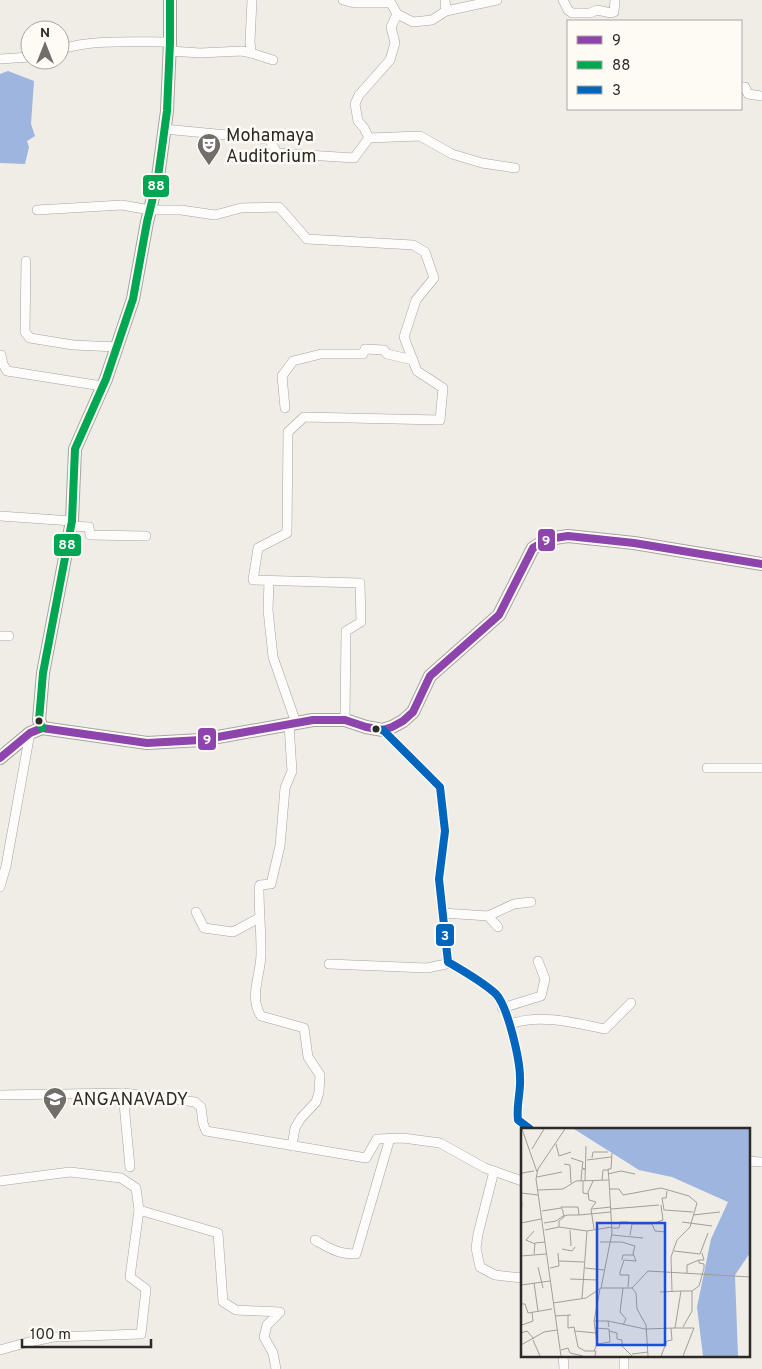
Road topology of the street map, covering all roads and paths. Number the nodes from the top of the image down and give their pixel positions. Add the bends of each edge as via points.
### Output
1 (170, 0) edge
2 (252, 0) edge
3 (343, 0) edge
4 (444, 0) edge
5 (496, 0) edge
6 (563, 0) edge
7 (615, 0) edge
8 (476, 3) edge
9 (446, 11) junction
10 (397, 14) junction
11 (613, 17) edge
12 (70, 47) edge
13 (170, 47) junction
14 (251, 52) junction
15 (20, 58) edge
16 (0, 59) edge
17 (273, 60) dead end
18 (742, 87) edge
19 (762, 96) edge
20 (164, 129) junction
21 (369, 138) junction
22 (515, 168) dead end
23 (37, 210) dead end
24 (150, 210) junction
25 (26, 261) dead end
26 (116, 347) junction
27 (0, 356) edge
28 (413, 360) junction
29 (102, 386) junction
30 (285, 408) dead end
31 (0, 516) edge
32 (72, 524) junction
33 (146, 536) dead end
34 (762, 564) edge
35 (269, 581) junction
36 (344, 720) junction
37 (293, 724) junction
38 (383, 730) junction
39 (36, 731) junction
40 (0, 758) edge
41 (707, 768) dead end
42 (762, 768) edge
43 (0, 887) edge
44 (531, 902) dead end
45 (196, 912) dead end
46 (443, 913) junction
47 (488, 916) junction
48 (259, 918) junction
49 (498, 927) dead end
50 (538, 961) dead end
51 (451, 963) junction
52 (329, 964) dead end
53 (631, 1003) dead end
54 (502, 1008) junction
55 (511, 1028) junction
56 (123, 1093) junction
57 (0, 1096) edge
58 (529, 1128) edge
59 (390, 1138) junction
60 (292, 1146) junction
61 (130, 1167) dead end
62 (494, 1171) junction
63 (0, 1181) edge
64 (521, 1181) edge
65 (138, 1210) junction
66 (315, 1240) dead end
67 (521, 1278) edge
68 (0, 1350) edge
69 (562, 1356) edge
70 (624, 1356) edge
71 (276, 1369) edge
72 (564, 1369) edge
73 (624, 1369) edge

1 - 13 main road
2 - 14 street
3 - 10 street via 391,3
4 - 9 street
5 - 8 street
6 - 11 street via 572,13 596,10
7 - 11 street
8 - 9 street
9 - 10 street via 432,20 413,22
10 - 21 street via 391,27 395,43 390,60 359,94 355,104 358,121
12 - 13 street via 124,42
13 - 14 street via 200,53
13 - 20 main road
14 - 17 street
15 - 16 street
18 - 19 street via 748,94
20 - 21 street via 269,139 277,153 354,158
20 - 24 main road
21 - 22 street via 420,136 452,154
23 - 24 street via 122,205
24 - 26 main road via 133,299
24 - 28 street via 215,215 241,208 279,206 306,239 413,245 425,252 434,278 416,300 404,337
25 - 26 street via 25,332 30,338
26 - 29 main road
27 - 29 street via 7,370
28 - 30 street via 387,354 384,350 365,348 363,354 321,354 293,361 282,376
28 - 35 street via 417,371 443,388 440,420 304,417 288,432 287,533 258,548 253,580
29 - 32 main road via 75,449
31 - 32 street
32 - 33 street via 89,527 90,535
32 - 39 main road via 43,673
34 - 38 main road via 634,543 568,536 548,538 533,548 499,615 430,676 413,712 403,721
35 - 36 street via 360,583 361,622 346,631
35 - 37 street via 268,610 273,657
36 - 37 main road
36 - 38 main road
37 - 39 main road via 201,740 147,743
37 - 48 street via 292,770 285,788 280,846 271,884 260,885 259,888
38 - 46 street via 440,787 445,831 439,879
39 - 40 main road
39 - 43 street
41 - 42 street
44 - 47 street via 514,904
45 - 48 street via 204,928 233,932
46 - 47 street
46 - 51 street via 448,962
47 - 49 street
48 - 60 street via 261,953 256,1008 261,1016 304,1028 308,1057 320,1076 316,1102 295,1128
50 - 54 street via 545,979 542,996
51 - 52 street via 427,968
51 - 54 street via 497,995
53 - 55 street via 604,1030 557,1020 524,1020 513,1023
54 - 55 street
55 - 58 street via 520,1079 516,1109 518,1120
56 - 57 street
56 - 60 street via 195,1102 201,1107 206,1131
56 - 61 street
59 - 60 street via 377,1139 366,1158
59 - 62 street via 440,1143
59 - 66 street via 356,1254 343,1254
62 - 64 street
62 - 67 street via 478,1234 476,1248 480,1267 495,1275
63 - 65 street via 70,1172 121,1178 136,1188
65 - 68 street via 130,1277 146,1289 141,1334 54,1337
65 - 71 street via 218,1233 222,1302 236,1310 280,1312 267,1325 264,1337 273,1353
69 - 72 street
70 - 73 street

